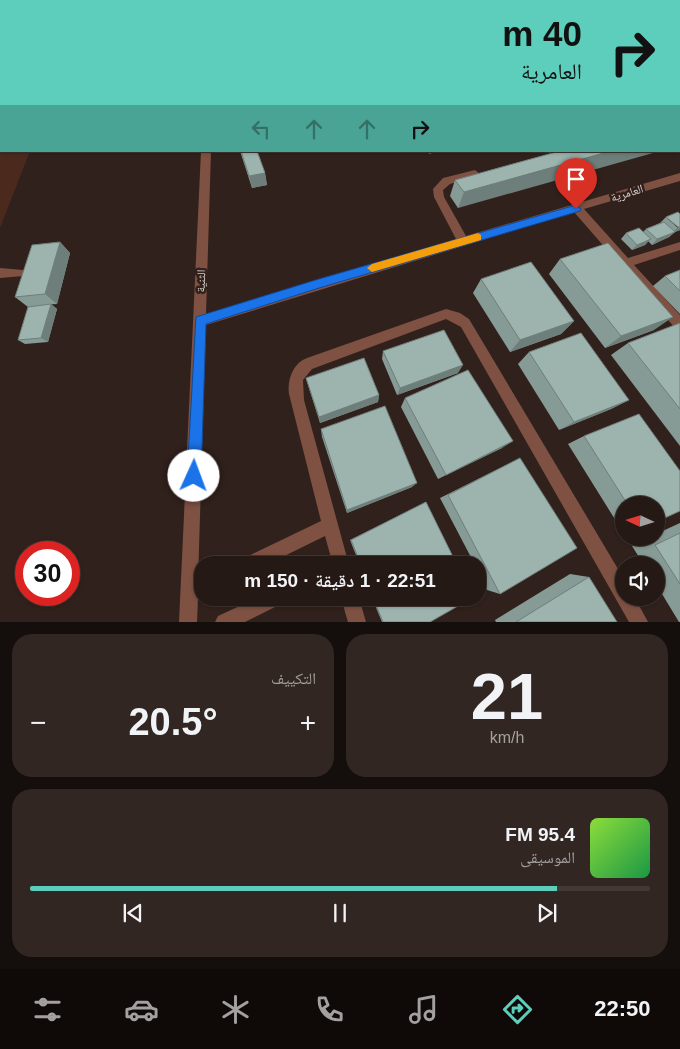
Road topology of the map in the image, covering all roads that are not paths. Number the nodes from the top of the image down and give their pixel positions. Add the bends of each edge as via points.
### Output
1 (206, 152) edge
2 (482, 172) edge
3 (680, 177) edge
4 (576, 209) junction
5 (463, 242) junction
6 (680, 246) edge
7 (626, 263) junction
8 (0, 273) edge
9 (19, 273) dead end
10 (200, 321) junction
11 (680, 324) edge
12 (329, 526) junction
13 (197, 556) edge
14 (267, 556) edge
15 (338, 556) edge
16 (615, 582) edge
17 (194, 598) edge
18 (258, 606) edge
19 (352, 606) edge
20 (629, 606) edge
21 (188, 622) edge
22 (224, 622) edge
23 (357, 622) edge
24 (639, 622) edge

1 - 10 street, الثنية
2 - 5 street via 447,181 438,189
3 - 4 street, العامرية
4 - 5 street, العامرية
4 - 7 street
5 - 10 street, العامرية
6 - 7 street
7 - 11 street
8 - 9 street
10 - 13 street, الثنية
12 - 14 street
12 - 15 street
12 - 16 street via 294,386 298,374 307,364 446,314 465,324
17 - 21 street, الثنية
18 - 22 street
19 - 23 street
20 - 24 street

